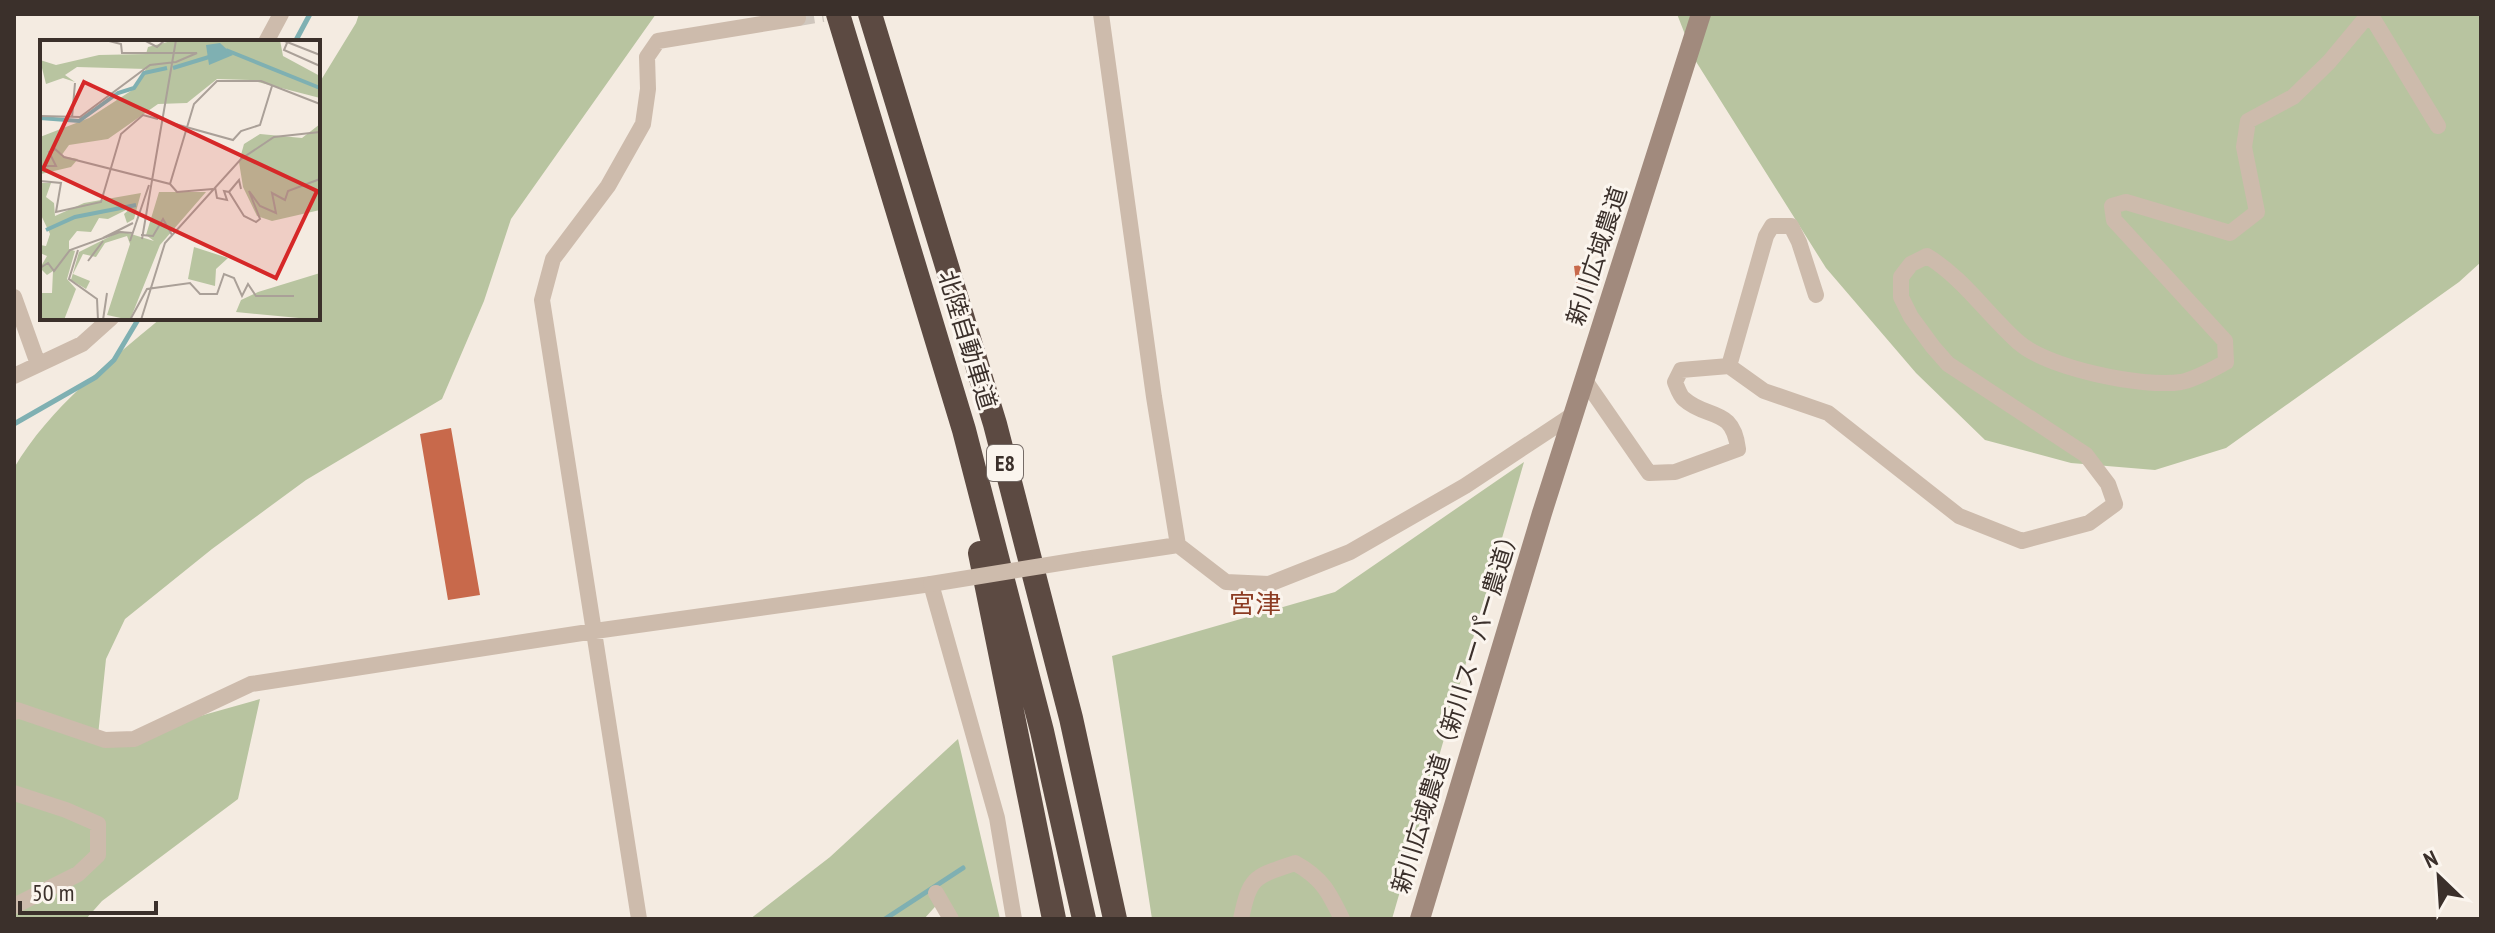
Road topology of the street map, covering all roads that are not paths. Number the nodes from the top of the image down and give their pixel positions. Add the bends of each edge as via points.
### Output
1 (281, 14) edge
2 (838, 14) edge
3 (870, 14) edge
4 (1101, 14) edge
5 (1701, 14) edge
6 (2369, 14) edge
7 (798, 18) dead end
8 (267, 40) edge
9 (865, 102) junction
10 (2438, 126) dead end
11 (1816, 295) dead end
12 (14, 297) edge
13 (109, 320) edge
14 (38, 364) junction
15 (1729, 366) junction
16 (14, 376) edge
17 (1584, 379) junction
18 (1574, 414) junction
19 (1542, 513) joint
20 (1178, 545) junction
21 (931, 584) junction
22 (595, 631) junction
23 (14, 712) edge
24 (14, 793) edge
25 (936, 893) dead end
26 (14, 906) edge
27 (639, 919) edge
28 (951, 919) edge
29 (1014, 919) edge
30 (1054, 919) edge
31 (1084, 919) edge
32 (1115, 919) edge
33 (1241, 919) edge
34 (1342, 919) edge
35 (1420, 919) edge

1 - 8 street
2 - 9 highway, 北陸自動車道 / E8
3 - 32 highway, 北陸自動車道 / E8 via 995,424 1071,718
4 - 20 street
5 - 17 street, 新川広域農道
6 - 10 street
6 - 15 street via 2293,97 2248,121 2244,147 2257,212 2239,228 2230,233 2126,202 2112,206 2114,220 2225,341 2226,362 2182,382 2140,380 2057,364 2018,342 1948,269 1927,256 1901,277 1901,297 1911,317 1948,364 2086,455 2108,484 2115,504 2089,523 2022,541 1959,516 1828,413 1764,391
7 - 22 street via 658,41 647,57 643,124 608,186 553,259 542,300
9 - 30 highway via 990,593
9 - 31 highway, 北陸自動車道 / E8 via 972,459
11 - 15 street via 1791,226 1772,226
12 - 14 street
13 - 14 street via 82,344
14 - 16 street
15 - 17 street via 1681,370 1675,382 1682,399 1727,421 1738,449 1675,472 1649,473
17 - 18 street, 新川広域農道
18 - 19 street, 新川広域農道
18 - 20 street via 1465,486 1350,552 1269,584 1226,582
19 - 35 street, 新川広域農道（新川スーパー農道）
20 - 21 street, bridge
21 - 22 street
21 - 29 street via 997,818
22 - 23 street via 251,684 134,739 105,740
22 - 27 street
24 - 26 street via 98,824 98,855 78,874
25 - 28 street
33 - 34 street via 1247,889 1259,876 1295,863 1315,874

